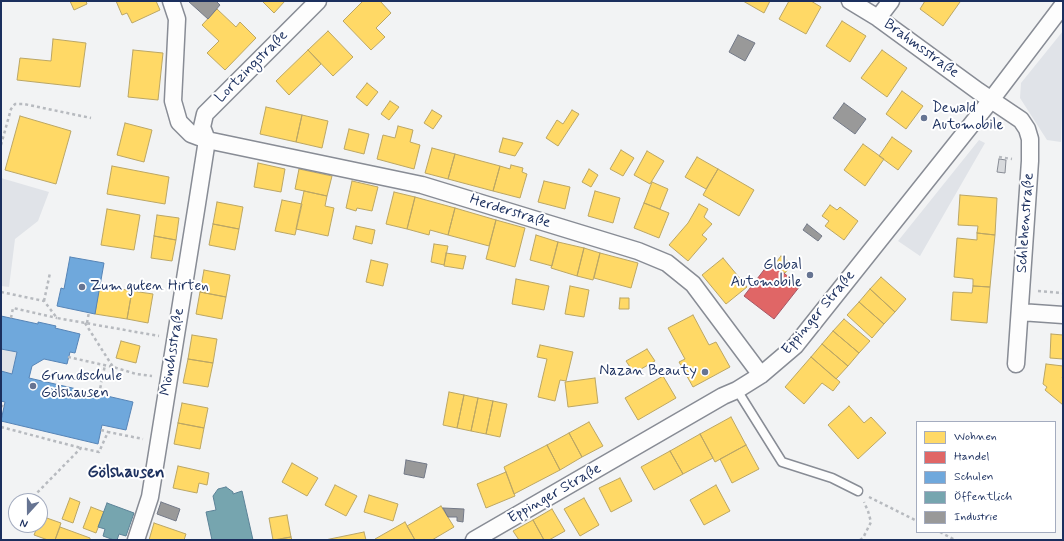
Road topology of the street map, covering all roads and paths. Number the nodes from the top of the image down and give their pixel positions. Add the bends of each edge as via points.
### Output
1 (170, 1) edge
2 (318, 1) edge
3 (850, 1) edge
4 (891, 1) edge
5 (1063, 6) edge
6 (878, 18) junction
7 (991, 100) junction
8 (91, 118) dead end
9 (207, 140) junction
10 (1, 144) edge
11 (999, 157) dead end
12 (1019, 160) dead end
13 (50, 273) dead end
14 (1032, 291) dead end
15 (1, 292) edge
16 (1063, 293) edge
17 (44, 301) junction
18 (89, 312) dead end
19 (1020, 312) junction
20 (1063, 315) edge
21 (11, 318) dead end
22 (57, 318) junction
23 (86, 323) junction
24 (175, 339) junction
25 (68, 357) dead end
26 (1016, 364) dead end
27 (105, 365) junction
28 (113, 367) junction
29 (761, 375) junction
30 (158, 377) dead end
31 (737, 390) junction
32 (99, 394) dead end
33 (1, 427) edge
34 (101, 430) dead end
35 (108, 432) junction
36 (158, 441) junction
37 (82, 448) junction
38 (858, 491) junction
39 (37, 493) edge
40 (916, 520) edge
41 (942, 533) edge
42 (136, 540) edge
43 (474, 540) edge
44 (860, 540) edge
45 (955, 540) edge

1 - 9 street, Herderstraße via 177,19 173,101 179,122 191,134
2 - 9 street, Lortzingstraße via 205,114 202,127
3 - 6 street, Brahmsstraße
4 - 6 street
5 - 7 street, Eppinger Straße
6 - 7 street, Brahmsstraße
7 - 19 street, Schlehenstraße via 1021,120 1030,139
7 - 29 street, Eppinger Straße via 795,346
8 - 10 path via 15,104 11,109
9 - 24 street, Mönchsstraße
9 - 29 street, Herderstraße via 422,185 638,251 667,263 693,284
11 - 12 path
13 - 17 path
14 - 16 path
15 - 17 path
17 - 22 path
18 - 23 path
19 - 20 street
19 - 26 street, Schlehenstraße
21 - 22 path via 13,308
22 - 23 path
23 - 24 path
23 - 28 path
24 - 36 street, Mönchsstraße
25 - 27 path
27 - 28 path
27 - 32 path
28 - 30 path
29 - 31 street, Eppinger Straße
31 - 38 lane via 782,462 832,478
31 - 43 street, Eppinger Straße
33 - 37 path
34 - 35 path
35 - 36 path
35 - 37 path via 98,452
36 - 42 street, Mönchsstraße via 150,497
37 - 39 path
38 - 40 path
38 - 44 path via 871,522
41 - 45 path

